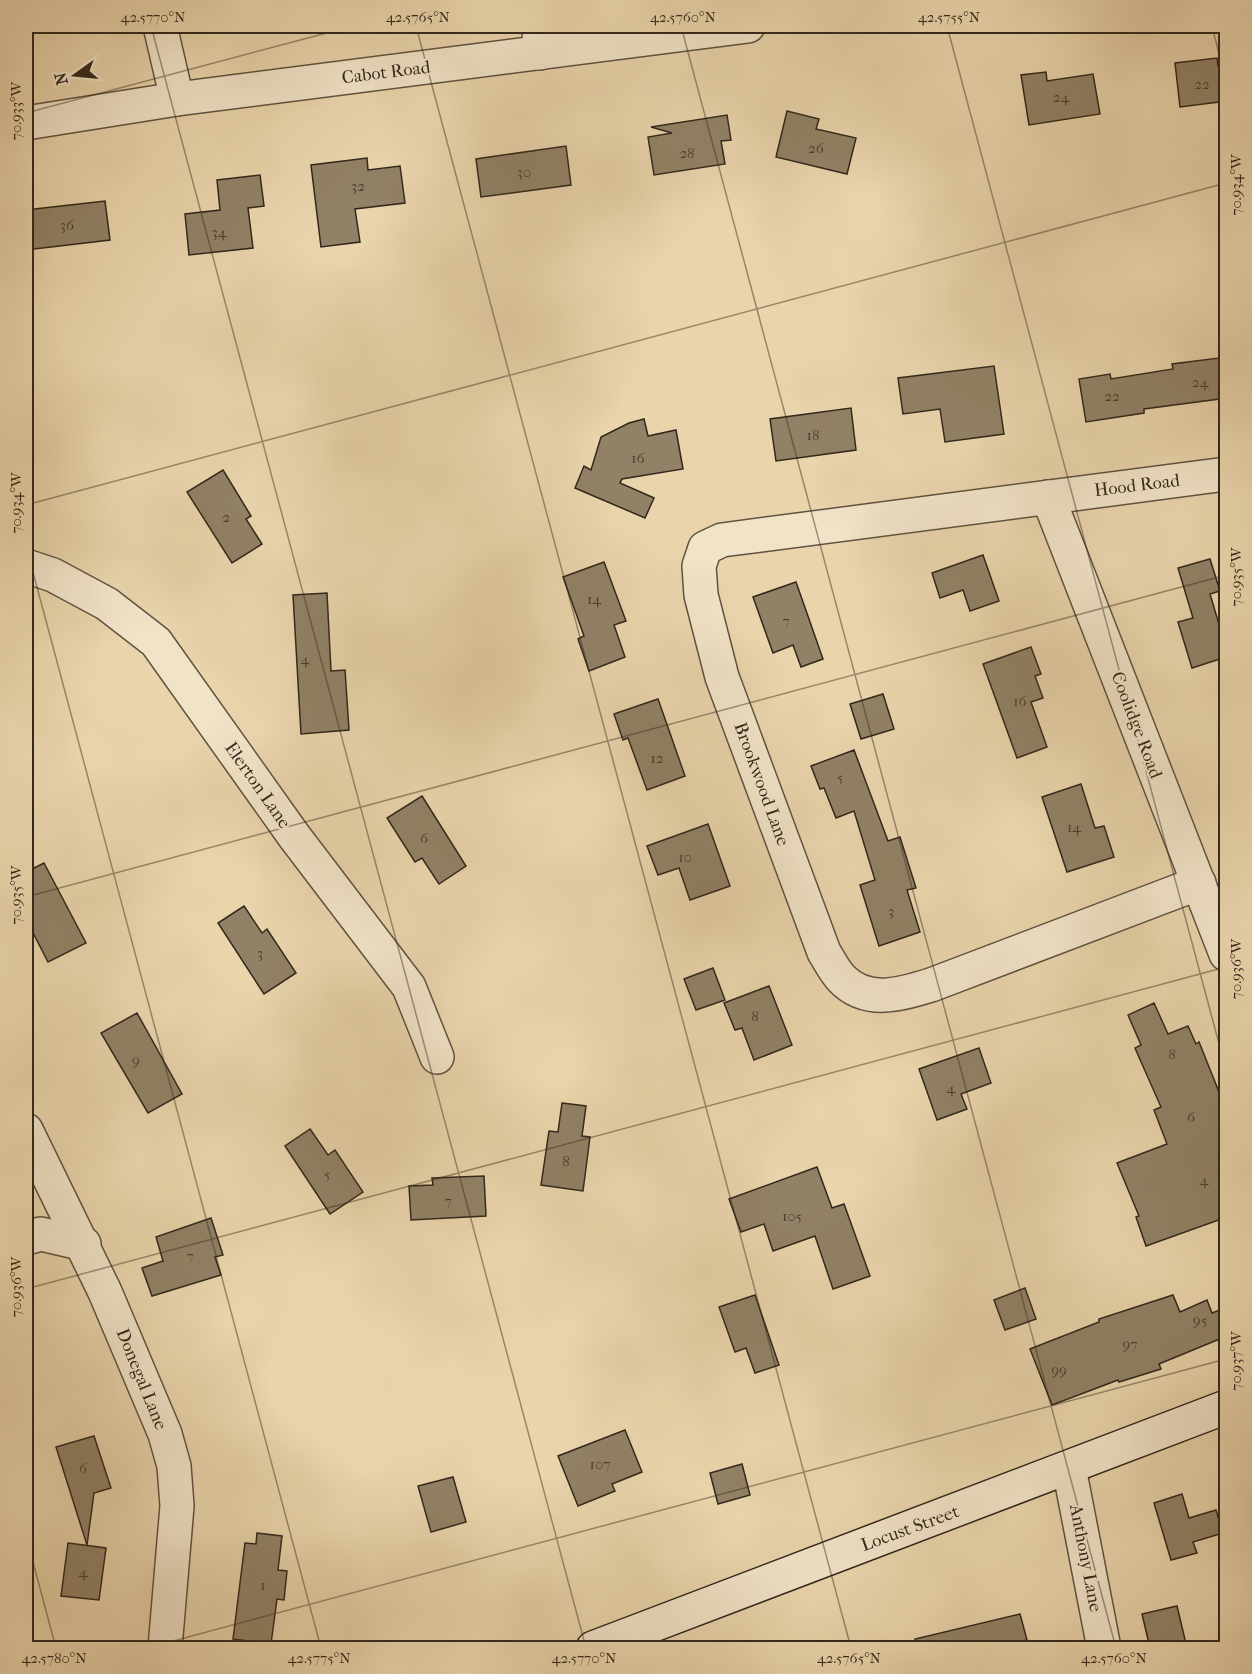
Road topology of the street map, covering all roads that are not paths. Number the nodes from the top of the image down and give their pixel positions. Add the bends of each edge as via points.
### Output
1 (160, 26) edge
2 (748, 26) edge
3 (539, 39) edge
4 (177, 99) junction
5 (26, 123) edge
6 (1227, 474) edge
7 (1048, 496) junction
8 (26, 566) edge
9 (1198, 883) junction
10 (1227, 954) edge
11 (437, 1057) dead end
12 (26, 1130) edge
13 (26, 1238) edge
14 (84, 1244) junction
15 (1227, 1407) edge
16 (1069, 1468) junction
17 (165, 1648) edge
18 (593, 1648) edge
19 (1104, 1648) edge

1 - 4 street
2 - 3 street, Cabot Road
3 - 4 street, Cabot Road
4 - 5 street, Cabot Road
6 - 7 street, Hood Road
7 - 9 street, Coolidge Road
7 - 9 street, Brookwood Lane via 722,540 705,548 699,566 701,595 722,677 824,952 842,980 864,993 893,997
8 - 11 street, Elerton Lane via 53,575 107,604 156,642 294,836 409,987
9 - 10 street, Coolidge Road
12 - 14 street, Donegal Lane
13 - 14 street via 41,1233
14 - 17 street, Donegal Lane via 128,1342 174,1466 177,1506
15 - 16 street, Locust Street
16 - 18 street, Locust Street
16 - 19 street, Anthony Lane

